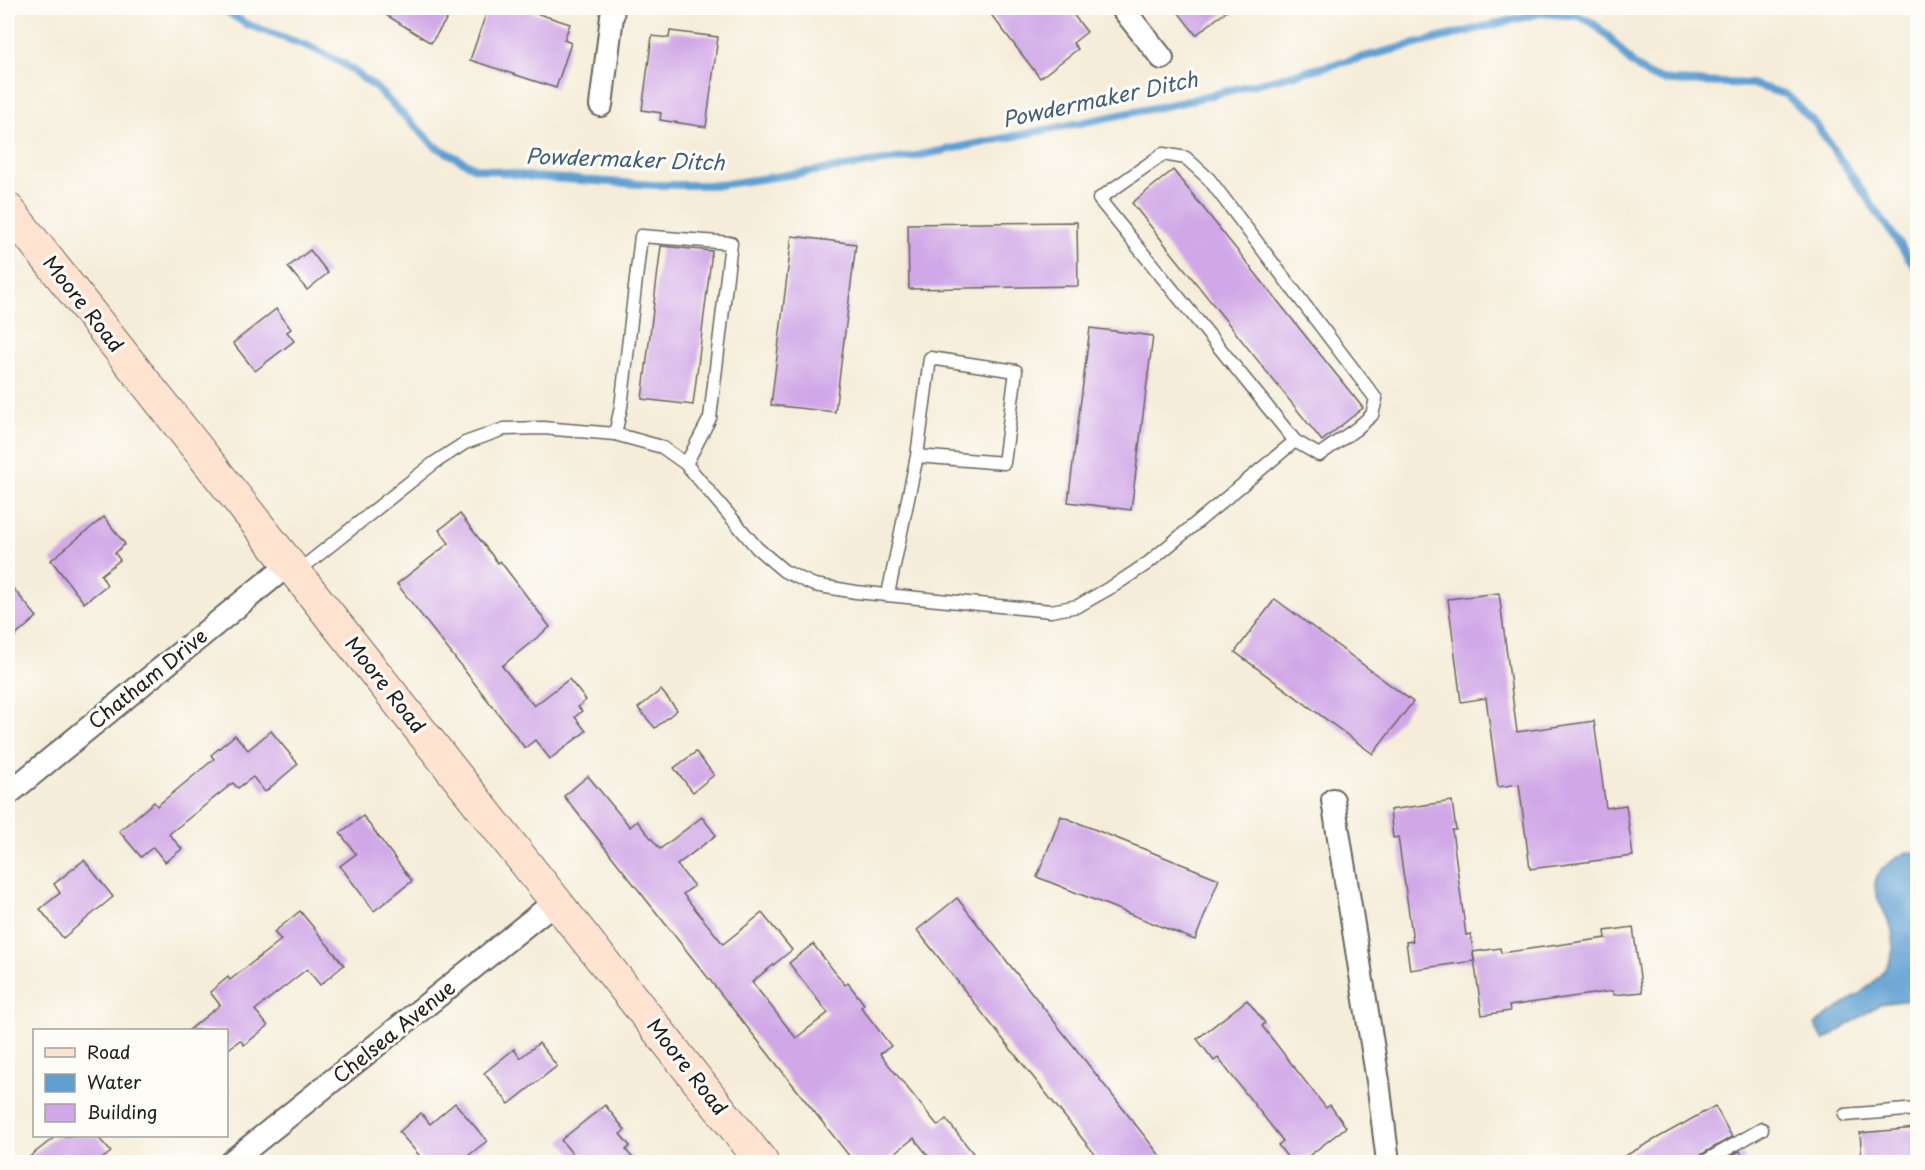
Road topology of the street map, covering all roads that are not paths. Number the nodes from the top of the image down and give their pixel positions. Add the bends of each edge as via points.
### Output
1 (613, 8) edge
2 (1122, 8) edge
3 (1162, 58) dead end
4 (601, 105) dead end
5 (9, 215) edge
6 (615, 434) junction
7 (1295, 441) junction
8 (917, 456) junction
9 (686, 464) junction
10 (292, 568) junction
11 (888, 594) junction
12 (8, 794) edge
13 (1333, 800) dead end
14 (556, 901) junction
15 (1917, 1109) edge
16 (1845, 1115) dead end
17 (1762, 1129) dead end
18 (231, 1162) edge
19 (762, 1162) edge
20 (1388, 1162) edge
21 (1704, 1162) edge

1 - 4 street
2 - 3 street
5 - 10 street, Moore Road
6 - 9 lane via 662,447
6 - 9 lane via 641,236 731,243 710,418
6 - 10 lane via 504,429 465,443
7 - 7 lane via 1319,455 1372,415 1376,399 1209,179 1186,158 1163,154 1099,199
7 - 11 lane via 1148,563 1078,606 1051,611
8 - 8 lane via 930,357 1016,371 1004,464
8 - 11 lane
9 - 11 lane via 757,548 784,571 814,585
10 - 12 street, Chatham Drive
10 - 14 street, Moore Road
13 - 20 street
14 - 18 street, Chelsea Avenue
14 - 19 street, Moore Road
15 - 16 lane
17 - 21 lane

